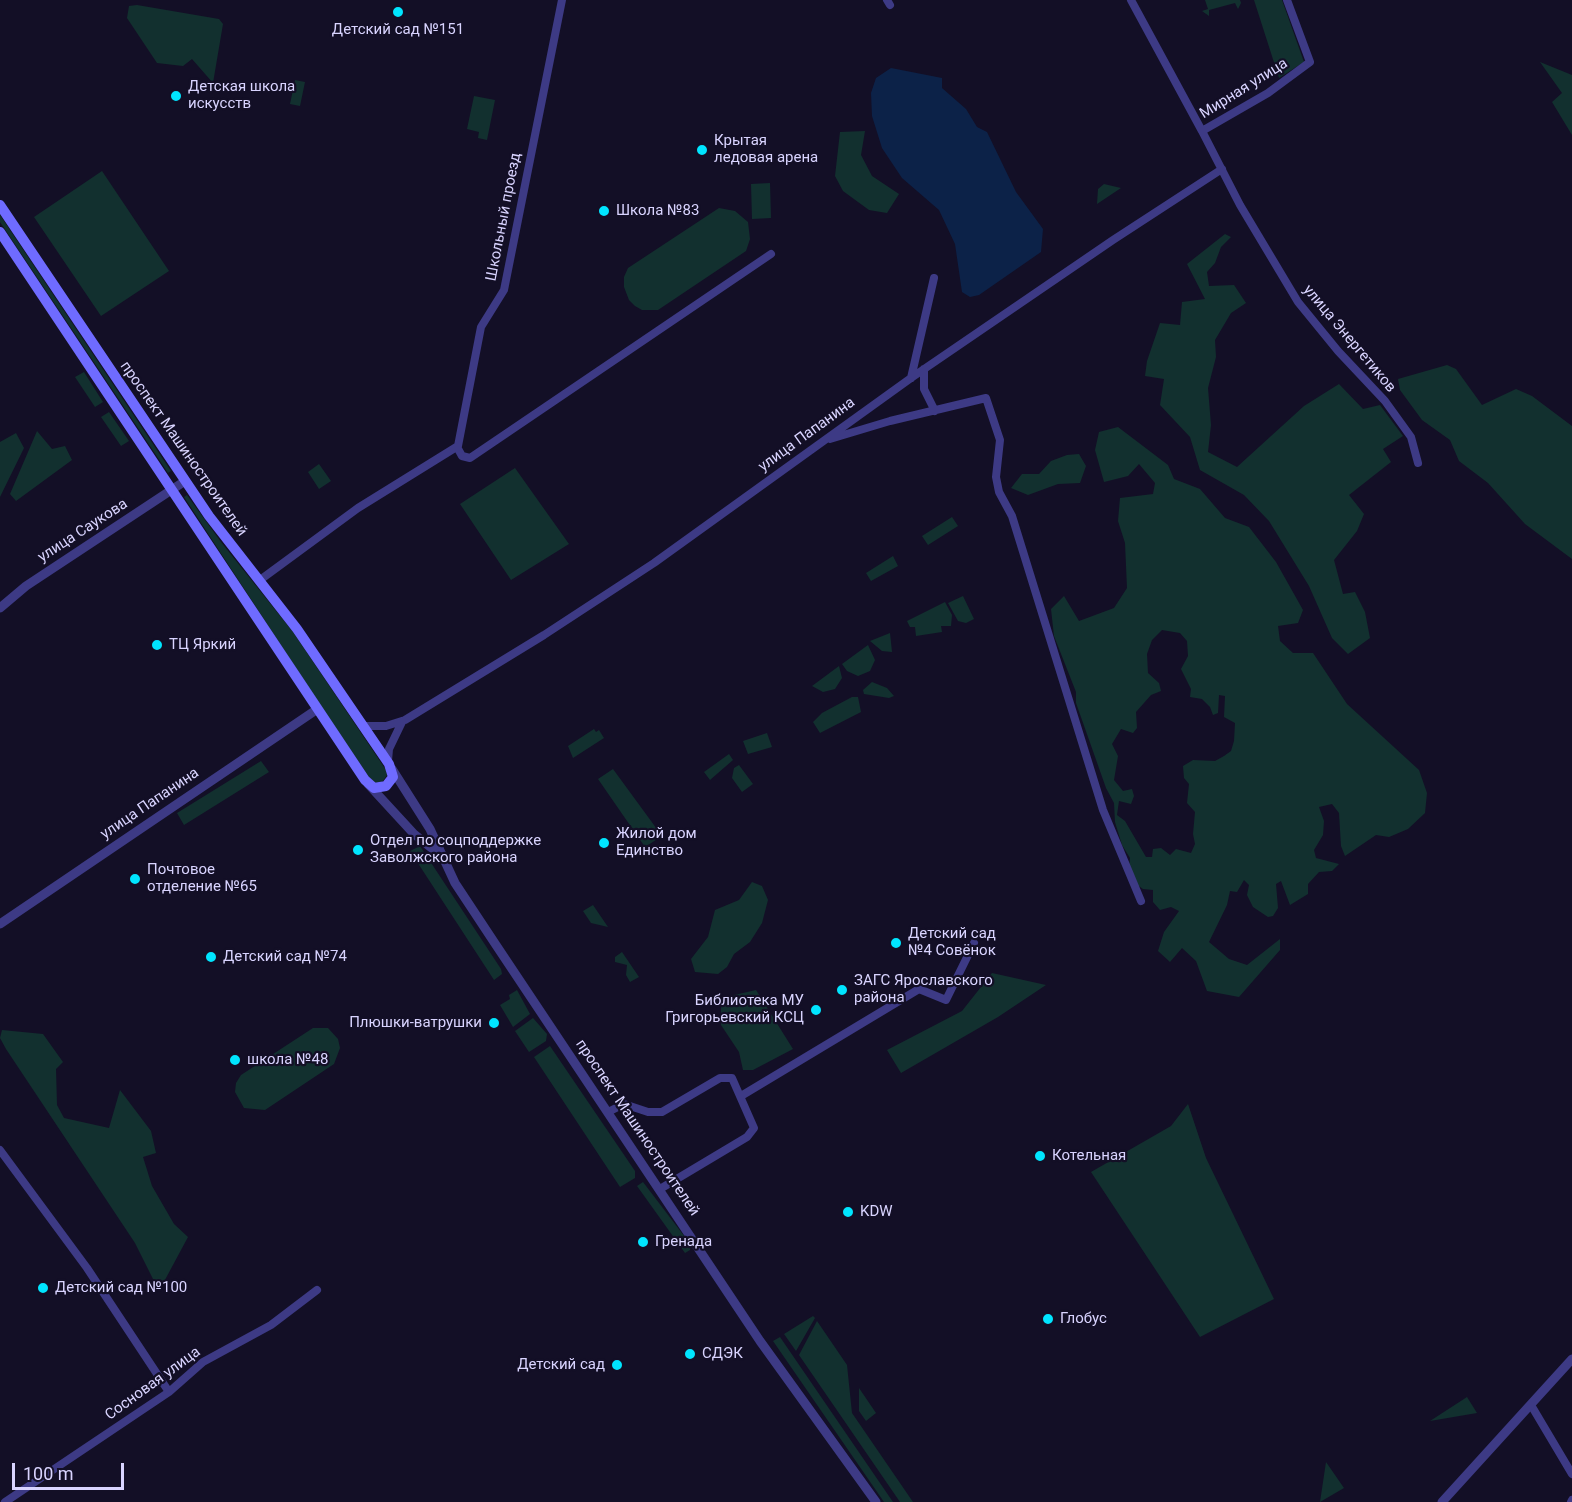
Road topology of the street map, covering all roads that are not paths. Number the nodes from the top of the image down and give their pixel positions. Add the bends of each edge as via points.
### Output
1 (562, 0) edge
2 (1131, 0) edge
3 (1287, 0) edge
4 (1202, 131) junction
5 (1222, 170) junction
6 (0, 205) edge
7 (0, 232) edge
8 (771, 254) dead end
9 (934, 278) dead end
10 (924, 369) junction
11 (911, 378) junction
12 (935, 411) junction
13 (823, 442) junction
14 (457, 447) junction
15 (1418, 463) dead end
16 (185, 481) junction
17 (172, 489) junction
18 (225, 539) junction
19 (210, 547) junction
20 (260, 580) junction
21 (1, 605) edge
22 (316, 710) junction
23 (405, 720) junction
24 (364, 726) junction
25 (389, 764) junction
26 (367, 783) junction
27 (440, 856) junction
28 (1141, 901) dead end
29 (0, 924) edge
30 (974, 943) dead end
31 (741, 1096) junction
32 (608, 1112) junction
33 (0, 1150) edge
34 (660, 1190) junction
35 (317, 1290) dead end
36 (1572, 1359) edge
37 (169, 1392) junction
38 (1530, 1405) junction
39 (1572, 1474) edge
40 (6, 1502) edge
41 (876, 1502) edge
42 (1442, 1502) edge

1 - 14 street, Школьный проезд via 504,290 481,327
2 - 4 street
3 - 4 street, Мирная улица via 1310,62 1268,93
4 - 5 street, Мирная улица
5 - 10 street, улица Папанина
5 - 15 street, улица Энергетиков via 1298,302 1385,401 1411,437
6 - 16 main road, проспект Машиностроителей
7 - 17 main road, проспект Машиностроителей
8 - 14 street via 470,458 462,456
9 - 11 street
10 - 11 street, улица Папанина
10 - 12 street via 924,389
11 - 13 street, улица Папанина
12 - 13 street
12 - 28 street via 986,398 1000,440 996,477 999,492 1012,516 1103,810
13 - 23 street, улица Папанина via 654,563
14 - 20 street via 358,508
16 - 17 street, улица Саукова
16 - 18 main road, проспект Машиностроителей
17 - 19 main road, проспект Машиностроителей
17 - 21 street, улица Саукова
18 - 19 main road
18 - 20 main road, проспект Машиностроителей
19 - 22 main road, проспект Машиностроителей
20 - 24 main road, проспект Машиностроителей
22 - 26 main road, проспект Машиностроителей
22 - 29 street, улица Папанина
23 - 24 street, улица Папанина via 386,726
23 - 25 street, улица Папанина via 392,741
24 - 25 main road, проспект Машиностроителей
25 - 26 main road via 393,777 386,786 374,788
25 - 27 street, проспект Машиностроителей via 430,829
26 - 27 street, проспект Машиностроителей
27 - 32 street, проспект Машиностроителей
30 - 31 street via 946,1000 919,989
31 - 32 street via 732,1078 724,1076 662,1112 624,1104
31 - 34 street via 754,1128 747,1137
32 - 34 street, проспект Машиностроителей
33 - 37 street via 87,1268
34 - 41 street, проспект Машиностроителей via 760,1341
35 - 37 street, Сосновая улица via 271,1325 203,1362
36 - 38 street
37 - 40 street, Сосновая улица
38 - 39 street
38 - 42 street

